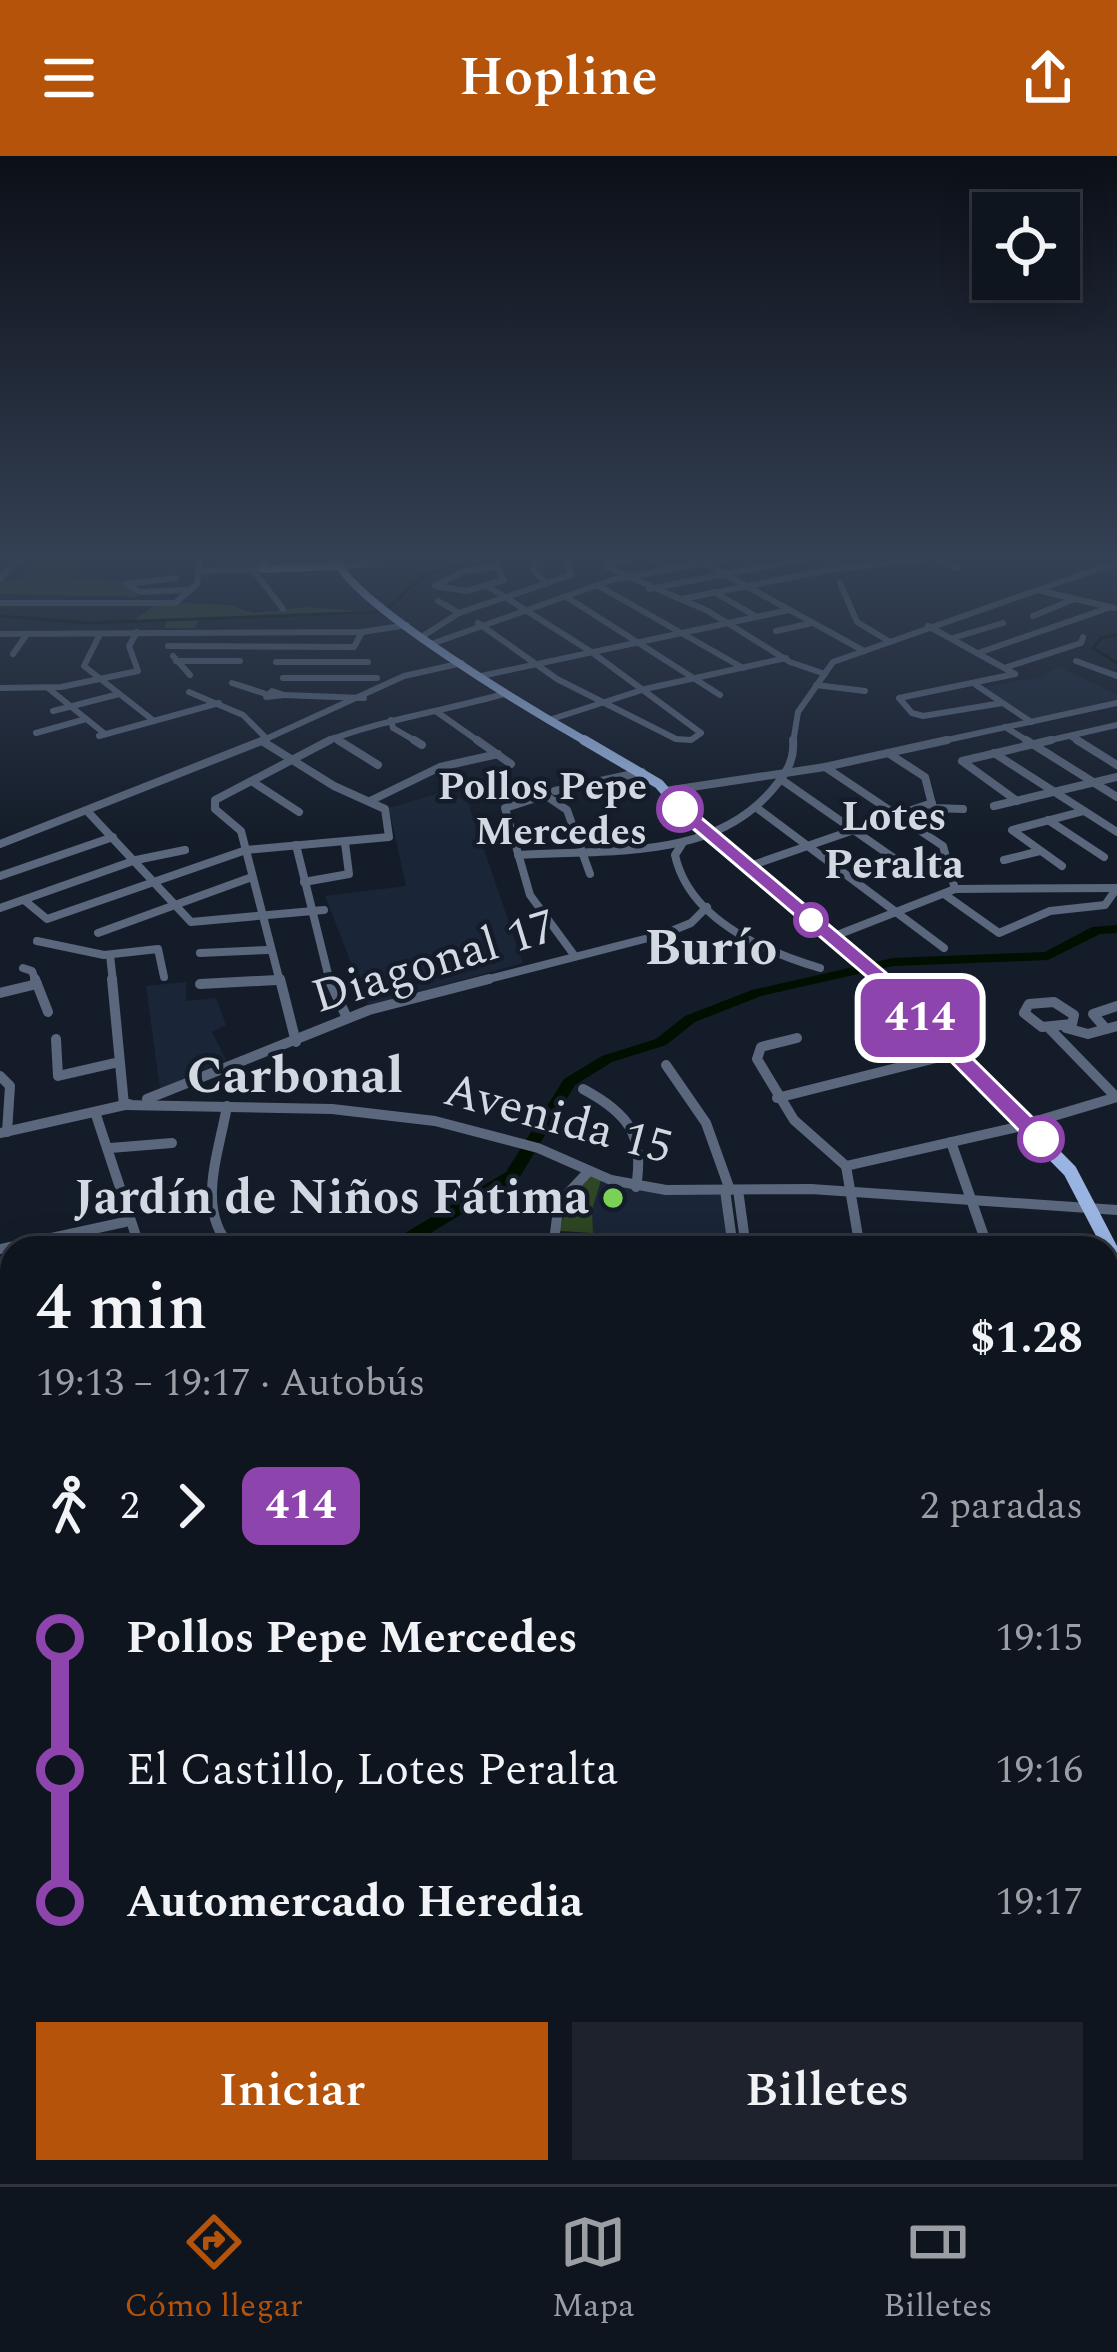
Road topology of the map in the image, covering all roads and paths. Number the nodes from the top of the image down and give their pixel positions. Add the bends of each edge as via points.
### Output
1 (16, 651) edge
2 (90, 651) edge
3 (131, 651) edge
4 (170, 651) edge
5 (442, 651) edge
6 (517, 651) edge
7 (589, 651) edge
8 (603, 651) edge
9 (653, 651) edge
10 (715, 651) edge
11 (773, 651) edge
12 (864, 651) edge
13 (978, 651) edge
14 (985, 651) edge
15 (1057, 651) edge
16 (981, 652) junction
17 (593, 653) junction
18 (14, 654) dead end
19 (785, 658) junction
20 (176, 661) junction
21 (240, 661) dead end
22 (1076, 661) dead end
23 (276, 662) dead end
24 (289, 662) junction
25 (368, 662) dead end
26 (456, 664) junction
27 (539, 666) junction
28 (1007, 667) junction
29 (742, 668) junction
30 (245, 671) dead end
31 (45, 673) dead end
32 (825, 674) junction
33 (190, 675) dead end
34 (481, 676) junction
35 (1117, 676) edge
36 (98, 678) junction
37 (283, 678) junction
38 (377, 678) dead end
39 (694, 678) junction
40 (816, 685) junction
41 (976, 686) junction
42 (0, 688) edge
43 (44, 688) junction
44 (645, 689) junction
45 (865, 691) dead end
46 (189, 692) dead end
47 (285, 693) junction
48 (119, 694) junction
49 (327, 694) junction
50 (353, 694) junction
51 (504, 694) junction
52 (720, 694) dead end
53 (366, 698) junction
54 (304, 700) dead end
55 (340, 700) junction
56 (602, 702) junction
57 (219, 703) junction
58 (1002, 703) junction
59 (1117, 704) edge
60 (351, 705) junction
61 (71, 706) junction
62 (53, 711) dead end
63 (437, 712) junction
64 (86, 719) junction
65 (392, 720) junction
66 (549, 720) junction
67 (154, 721) junction
68 (1031, 722) junction
69 (1117, 725) edge
70 (1005, 727) junction
71 (1103, 729) junction
72 (36, 733) dead end
73 (1070, 736) junction
74 (1117, 736) edge
75 (334, 738) junction
76 (265, 740) junction
77 (1033, 744) junction
78 (422, 745) dead end
79 (888, 753) junction
80 (994, 753) junction
81 (499, 754) junction
82 (289, 758) junction
83 (511, 764) dead end
84 (378, 765) dead end
85 (1117, 765) edge
86 (825, 767) junction
87 (642, 772) junction
88 (784, 777) junction
89 (1117, 777) edge
90 (253, 782) junction
91 (1094, 782) junction
92 (665, 791) junction
93 (1054, 792) junction
94 (552, 794) junction
95 (1117, 797) edge
96 (367, 801) junction
97 (1017, 801) junction
98 (933, 805) junction
99 (994, 806) dead end
100 (757, 808) junction
101 (963, 808) dead end
102 (299, 812) dead end
103 (1084, 812) junction
104 (89, 813) junction
105 (898, 815) junction
106 (1048, 820) junction
107 (853, 830) junction
108 (1117, 832) edge
109 (707, 836) junction
110 (113, 837) junction
111 (345, 843) junction
112 (0, 844) edge
113 (682, 844) junction
114 (296, 845) junction
115 (808, 846) junction
116 (185, 850) dead end
117 (246, 850) junction
118 (581, 850) junction
119 (1040, 851) junction
120 (518, 855) junction
121 (1104, 857) dead end
122 (136, 860) junction
123 (1004, 860) dead end
124 (1062, 866) dead end
125 (747, 867) junction
126 (950, 869) junction
127 (590, 874) dead end
128 (0, 876) edge
129 (252, 877) junction
130 (154, 882) junction
131 (304, 882) junction
132 (1117, 888) edge
133 (950, 891) junction
134 (24, 900) junction
135 (175, 905) junction
136 (707, 907) junction
137 (0, 908) edge
138 (324, 910) dead end
139 (310, 912) junction
140 (898, 912) junction
141 (261, 919) junction
142 (98, 933) dead end
143 (832, 937) junction
144 (38, 941) dead end
145 (944, 948) dead end
146 (268, 950) junction
147 (200, 953) dead end
148 (110, 955) junction
149 (574, 955) junction
150 (22, 968) dead end
151 (820, 968) dead end
152 (164, 977) dead end
153 (277, 980) junction
154 (38, 984) junction
155 (200, 984) dead end
156 (0, 993) edge
157 (1117, 1006) edge
158 (49, 1012) dead end
159 (346, 1018) junction
160 (1112, 1027) edge
161 (1050, 1028) junction
162 (1066, 1028) junction
163 (797, 1038) dead end
164 (56, 1039) dead end
165 (296, 1042) junction
166 (956, 1053) junction
167 (119, 1062) junction
168 (666, 1065) dead end
169 (0, 1076) edge
170 (180, 1087) junction
171 (583, 1089) dead end
172 (1117, 1097) edge
173 (778, 1098) junction
174 (181, 1103) junction
175 (124, 1105) junction
176 (227, 1106) junction
177 (95, 1112) junction
178 (1025, 1124) junction
179 (4, 1132) edge
180 (951, 1142) junction
181 (172, 1143) dead end
182 (110, 1148) junction
183 (846, 1166) junction
184 (588, 1172) junction
185 (637, 1187) junction
186 (731, 1190) junction
187 (848, 1192) junction
188 (972, 1199) junction
189 (1091, 1207) junction
190 (1117, 1210) edge
191 (125, 1222) junction
192 (60, 1236) edge
193 (133, 1236) edge
194 (221, 1236) edge
195 (555, 1236) edge
196 (733, 1236) edge
197 (743, 1236) edge
198 (857, 1236) edge
199 (984, 1236) edge
200 (1105, 1236) edge

1 - 18 street
2 - 36 street via 83,663
3 - 36 street via 139,671
4 - 20 street
5 - 26 main road
6 - 27 street
7 - 17 street
8 - 17 street
9 - 39 street
10 - 29 street
11 - 19 street
12 - 32 street via 833,662
13 - 16 street
14 - 16 street
15 - 28 street
16 - 28 street
17 - 27 street
17 - 44 street
19 - 29 street
19 - 32 street
20 - 21 street
20 - 33 street
22 - 35 street
23 - 24 street
24 - 25 street
24 - 37 street
26 - 34 main road
26 - 53 street via 404,676
27 - 34 street
27 - 56 street
28 - 41 street via 1016,674
29 - 39 street
30 - 47 street via 236,684
31 - 43 street
32 - 40 street
34 - 51 main road
36 - 43 street
36 - 48 street
37 - 38 street
37 - 47 street
39 - 44 street
39 - 52 street
40 - 45 street
40 - 88 street via 794,722
41 - 58 street
41 - 58 street via 900,696 923,716
42 - 43 street
43 - 61 street
44 - 56 street
44 - 56 street via 699,735 670,736
46 - 57 street
47 - 49 street
47 - 54 street
48 - 61 street
48 - 67 street
49 - 50 street
49 - 55 street
50 - 53 street
50 - 55 street
51 - 63 street
51 - 66 main road
53 - 60 street
55 - 60 street
56 - 66 street
57 - 67 street
57 - 76 street
58 - 68 street
59 - 68 street
60 - 76 street
61 - 62 street
61 - 64 street
63 - 65 street
63 - 81 street
64 - 67 street via 102,735
64 - 72 street
65 - 75 street
65 - 78 street
66 - 87 main road
68 - 70 street
69 - 71 street
70 - 77 street
70 - 79 street
71 - 73 street
71 - 74 street
73 - 77 street
73 - 85 street
75 - 82 street
75 - 84 street
76 - 82 street
76 - 104 street
77 - 80 street
77 - 91 street
79 - 86 street
79 - 98 street via 925,777
80 - 93 street
80 - 97 street via 962,763
81 - 83 street
81 - 96 street via 441,766 401,794
82 - 90 street
82 - 96 street
86 - 88 street
86 - 105 street
87 - 92 main road
87 - 94 street
88 - 92 street
88 - 100 street
88 - 107 street
89 - 91 street
90 - 102 street
90 - 117 street via 215,800
91 - 93 street
91 - 95 street
92 - 109 main road
93 - 97 street
93 - 103 street
94 - 118 street
94 - 120 street via 505,809
96 - 111 street via 385,809 389,837
97 - 99 street
98 - 101 street
98 - 105 street
100 - 109 street
100 - 115 street
103 - 106 street
103 - 108 street
104 - 110 street
104 - 112 street
105 - 107 street
105 - 126 street via 943,846
106 - 119 street via 1012,830
106 - 121 street
107 - 115 street
107 - 126 street via 898,861
109 - 113 street
109 - 125 main road
110 - 122 street
110 - 128 street
111 - 114 street
111 - 131 street via 349,874
113 - 118 street
113 - 136 street via 677,871
114 - 117 street
114 - 131 street
115 - 125 street
115 - 140 street
116 - 122 street
117 - 129 street
117 - 130 street
118 - 120 street
118 - 127 street
119 - 123 street
119 - 124 street
120 - 149 street via 530,895
122 - 130 street
122 - 134 street
125 - 143 main road
126 - 133 street
129 - 135 street
129 - 141 street
130 - 134 street via 47,919
130 - 135 street
131 - 139 street
132 - 133 street
132 - 133 street via 1105,905 1049,911 999,933
133 - 140 street
134 - 137 street
135 - 141 street via 191,922
135 - 142 street
136 - 149 street, Diagonal 17 via 664,934
136 - 151 street via 757,947
138 - 139 street
139 - 141 street
139 - 159 street
140 - 143 street
140 - 145 street
141 - 146 street
143 - 166 main road
144 - 148 street
146 - 147 street
146 - 153 street
148 - 152 street via 158,949
148 - 167 street
149 - 159 street, Diagonal 17
150 - 154 street
153 - 155 street
153 - 165 street
154 - 156 street
154 - 158 street
157 - 160 street via 1093,1014
159 - 165 street, Diagonal 17
160 - 162 street via 1088,1034
161 - 162 street
161 - 162 street via 1027,1018 1025,1008 1036,1001 1063,1005 1074,1015
161 - 172 street
163 - 173 street via 755,1052
164 - 167 street via 58,1076
165 - 170 street, Diagonal 17
166 - 173 street
166 - 178 main road
167 - 175 street
168 - 186 street via 681,1079
169 - 179 street via 10,1086
170 - 174 street
170 - 175 street, Diagonal 17
171 - 185 street via 614,1105 638,1132
172 - 178 street
173 - 183 street
174 - 175 street, Avenida 15
174 - 176 street, Avenida 15
175 - 177 street
176 - 184 street, Avenida 15 via 416,1118 532,1145
176 - 194 street via 210,1211
177 - 179 street
177 - 182 street
178 - 180 street
178 - 189 main road
180 - 183 street
180 - 188 street
181 - 182 street
182 - 191 street
183 - 187 street
184 - 185 street, Avenida 15
184 - 195 street via 563,1195
185 - 186 street, Avenida 15
186 - 187 street, Avenida 15
186 - 196 street
186 - 197 street
187 - 188 street, Avenida 15
187 - 198 street
188 - 189 street, Avenida 15
188 - 199 street
189 - 190 street, Avenida 15
189 - 200 main road
191 - 192 street
191 - 193 street

